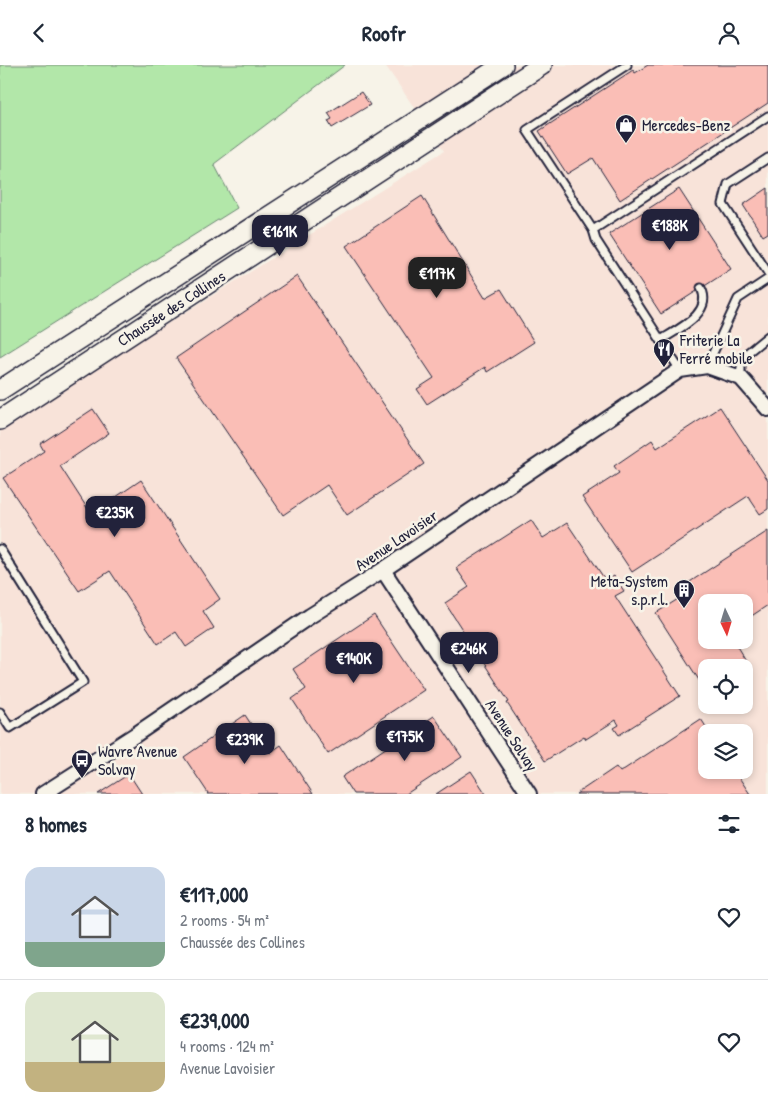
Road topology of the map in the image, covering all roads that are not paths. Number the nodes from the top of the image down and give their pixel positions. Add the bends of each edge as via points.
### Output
1 (504, 65) edge
2 (542, 65) edge
3 (627, 65) edge
4 (768, 116) edge
5 (768, 157) edge
6 (593, 230) junction
7 (768, 273) edge
8 (768, 279) edge
9 (701, 288) dead end
10 (768, 336) edge
11 (661, 340) junction
12 (707, 366) junction
13 (680, 371) junction
14 (741, 378) junction
15 (0, 390) edge
16 (768, 409) edge
17 (0, 419) edge
18 (0, 549) edge
19 (384, 570) junction
20 (0, 712) edge
21 (3, 724) edge
22 (43, 794) edge
23 (530, 794) edge

1 - 15 main road, Chaussée des Collines
2 - 17 main road, Chaussée des Collines
3 - 6 lane via 527,130
4 - 6 lane
5 - 7 lane via 728,184 723,204
6 - 11 lane via 596,240
8 - 12 lane via 738,299
9 - 11 lane via 701,311 686,325
10 - 14 lane via 741,358
11 - 13 lane
12 - 13 street, Avenue Lavoisier
12 - 14 street, Avenue Lavoisier
13 - 19 street, Avenue Lavoisier
14 - 16 street, Avenue Lavoisier
18 - 21 lane via 83,682 10,728
19 - 22 street, Avenue Lavoisier
19 - 23 street, Avenue Solvay
20 - 21 lane

